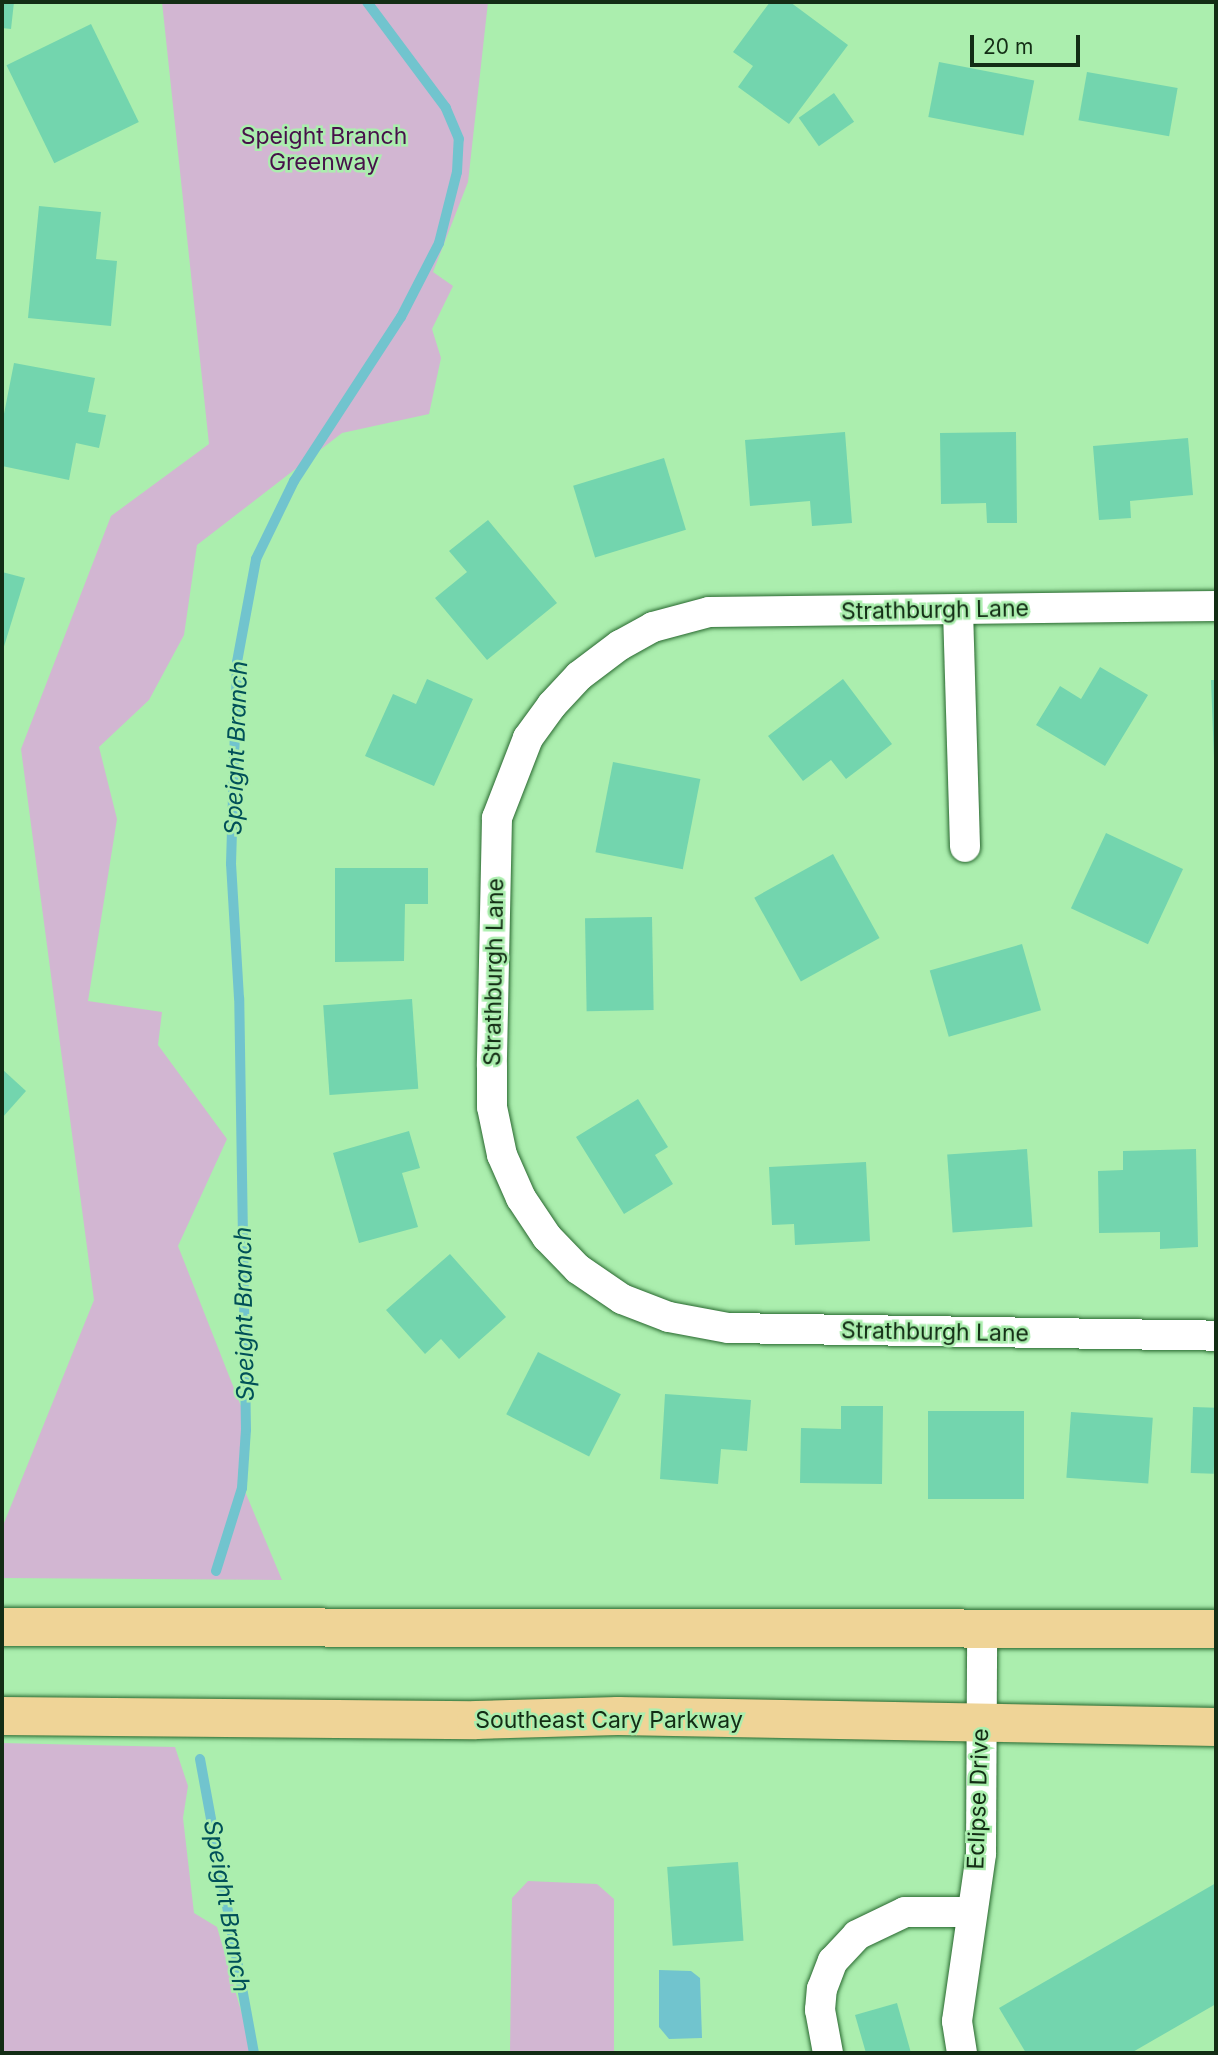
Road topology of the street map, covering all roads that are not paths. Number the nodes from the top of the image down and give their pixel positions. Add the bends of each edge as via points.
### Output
1 (1216, 606) edge
2 (958, 610) junction
3 (965, 847) dead end
4 (1216, 1336) edge
5 (2, 1627) edge
6 (982, 1628) junction
7 (1216, 1629) edge
8 (2, 1716) edge
9 (982, 1725) junction
10 (1216, 1727) edge
11 (969, 1912) junction
12 (828, 2053) edge
13 (962, 2053) edge

1 - 2 street, Strathburgh Lane
2 - 3 street
2 - 4 street, Strathburgh Lane via 709,612 653,626 620,645 579,676 552,705 528,738 497,818 492,1107 502,1155 534,1218 578,1269 622,1299 668,1317 728,1328
5 - 6 main road
6 - 7 main road
6 - 9 street, Eclipse Drive
8 - 9 main road, Southeast Cary Parkway via 476,1720 618,1716
9 - 10 main road, Southeast Cary Parkway
9 - 11 street, Eclipse Drive via 981,1854
11 - 12 street via 905,1912 857,1935 833,1961 822,1989 820,2010
11 - 13 street, Eclipse Drive via 957,2021

